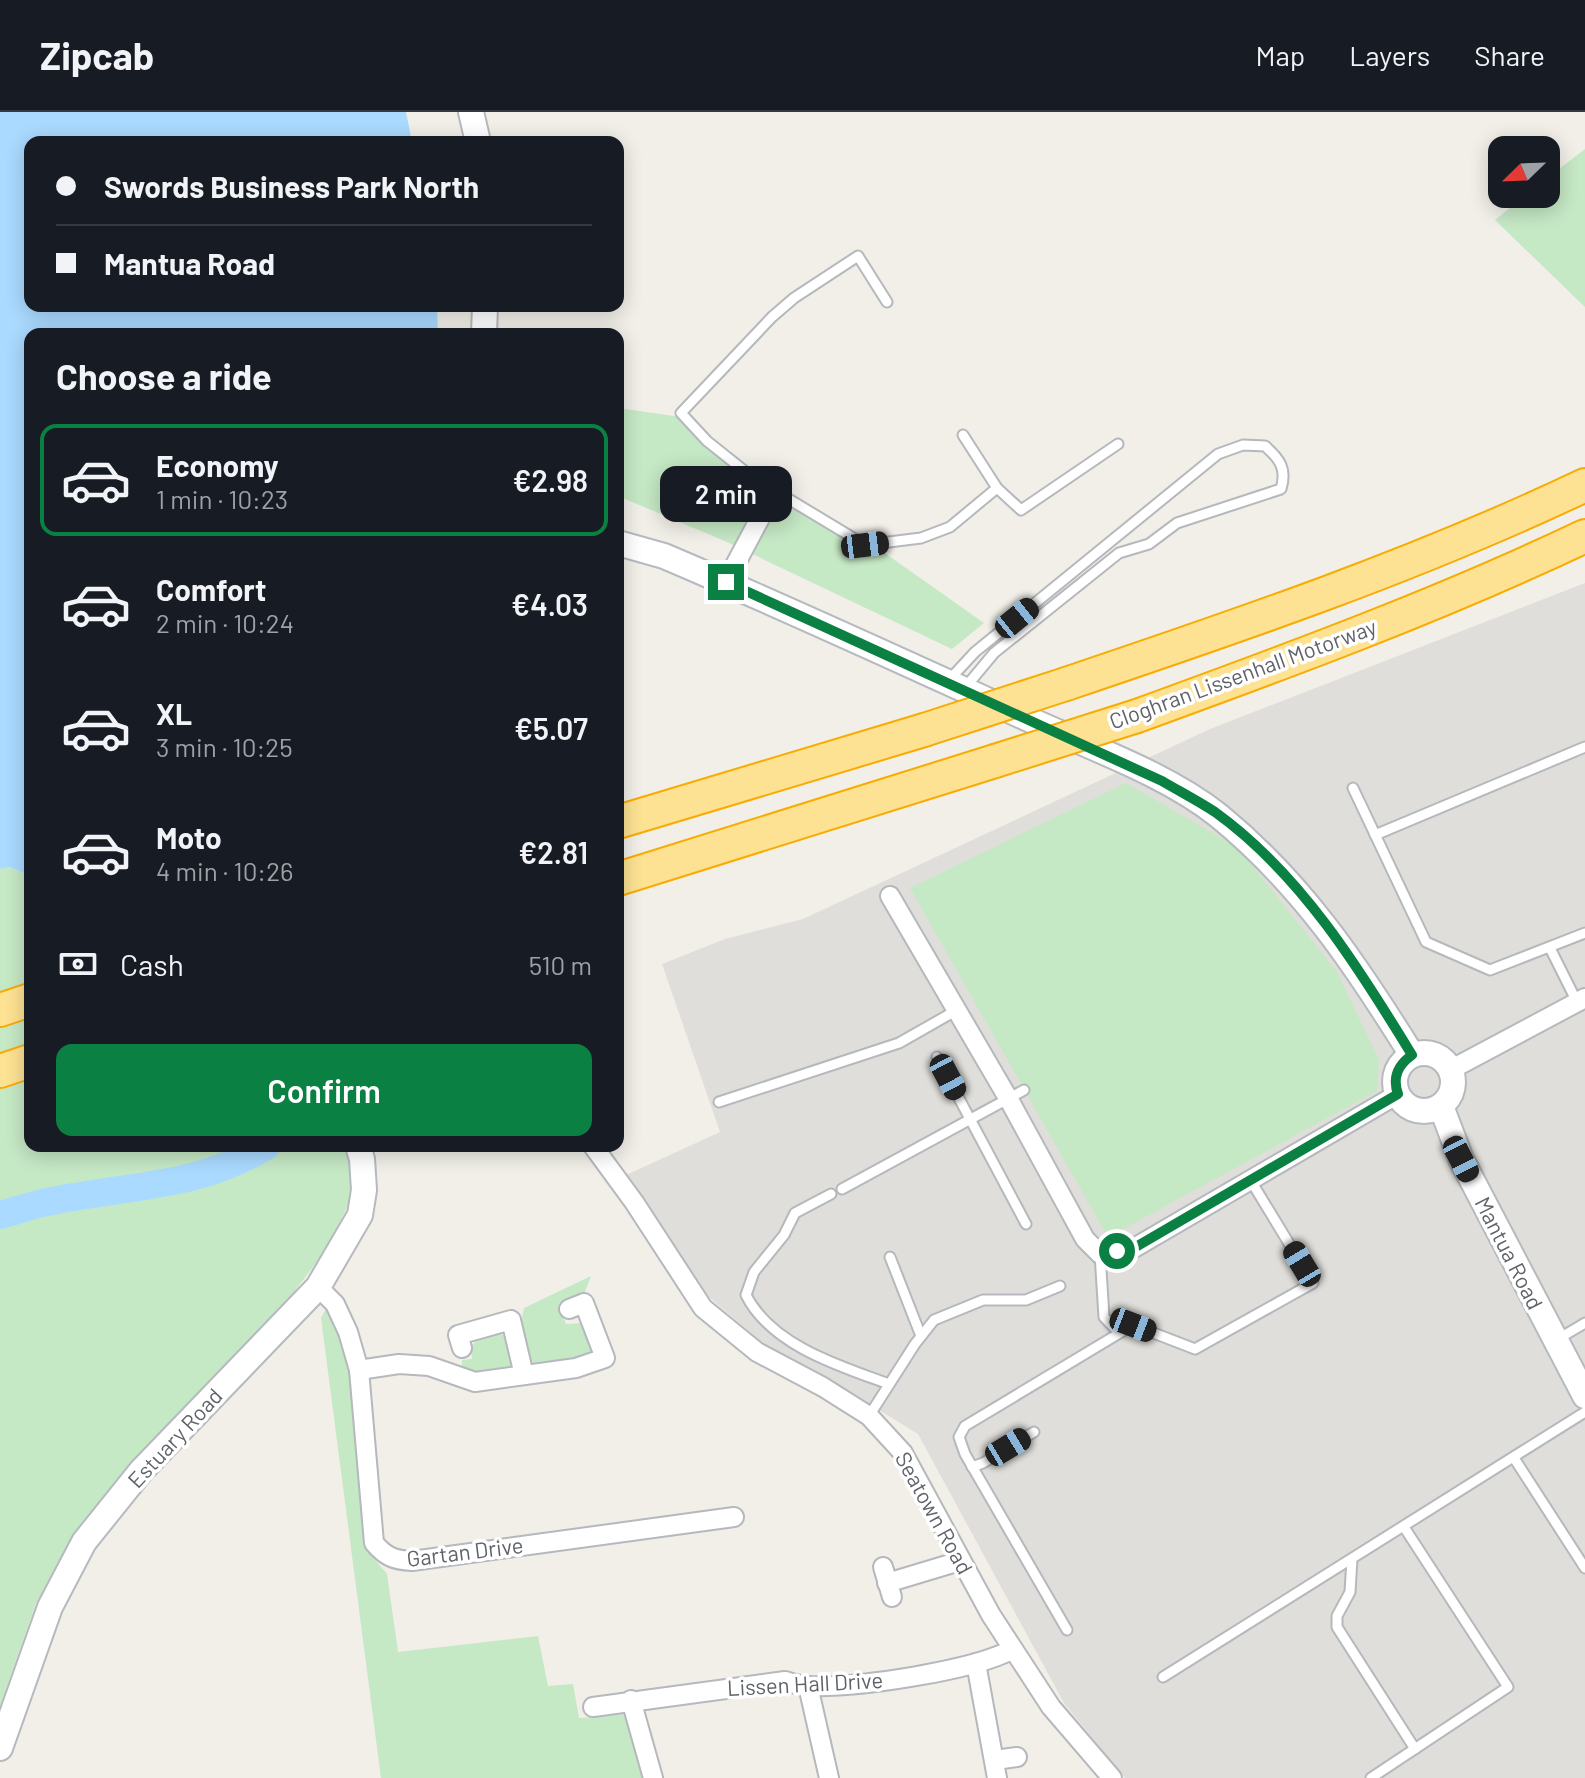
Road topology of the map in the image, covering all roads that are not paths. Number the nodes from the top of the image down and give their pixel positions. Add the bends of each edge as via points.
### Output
1 (471, 112) edge
2 (477, 136) edge
3 (887, 302) dead end
4 (963, 435) dead end
5 (1118, 444) dead end
6 (1585, 485) edge
7 (997, 488) junction
8 (774, 492) junction
9 (1585, 536) edge
10 (624, 545) edge
11 (726, 582) junction
12 (956, 686) junction
13 (1585, 747) edge
14 (1353, 788) dead end
15 (624, 820) edge
16 (1375, 835) junction
17 (624, 877) edge
18 (890, 896) dead end
19 (1585, 933) edge
20 (1550, 948) junction
21 (1581, 1000) edge
22 (24, 1002) edge
23 (0, 1010) edge
24 (957, 1010) junction
25 (1412, 1055) junction
26 (937, 1057) dead end
27 (24, 1063) edge
28 (1450, 1070) junction
29 (0, 1071) edge
30 (1016, 1094) junction
31 (1398, 1094) junction
32 (719, 1102) dead end
33 (1441, 1106) junction
34 (970, 1119) junction
35 (360, 1152) edge
36 (597, 1152) edge
37 (1251, 1181) junction
38 (842, 1189) dead end
39 (831, 1194) dead end
40 (1026, 1224) dead end
41 (1100, 1254) junction
42 (890, 1257) dead end
43 (1060, 1286) dead end
44 (318, 1287) junction
45 (569, 1309) dead end
46 (1585, 1323) edge
47 (1119, 1333) junction
48 (921, 1336) junction
49 (1555, 1340) junction
50 (462, 1348) dead end
51 (359, 1370) junction
52 (524, 1375) junction
53 (889, 1384) junction
54 (1585, 1396) edge
55 (1585, 1412) edge
56 (869, 1416) junction
57 (1034, 1432) dead end
58 (1514, 1458) junction
59 (972, 1467) junction
60 (734, 1517) dead end
61 (1404, 1527) junction
62 (1352, 1559) junction
63 (960, 1561) junction
64 (1585, 1568) edge
65 (887, 1582) dead end
66 (1067, 1630) dead end
67 (1013, 1649) junction
68 (976, 1663) junction
69 (1163, 1677) dead end
70 (808, 1686) junction
71 (631, 1700) junction
72 (593, 1707) dead end
73 (0, 1748) edge
74 (1415, 1749) junction
75 (1017, 1757) dead end
76 (996, 1769) edge
77 (653, 1778) edge
78 (829, 1778) edge
79 (1112, 1778) edge
80 (1371, 1778) edge

1 - 2 street
3 - 8 lane via 858,256 772,317 681,413 707,441
4 - 7 lane
5 - 7 lane via 1021,510
6 - 15 highway, bridge via 1225,631 924,730
7 - 8 lane via 950,527 921,538 865,545
8 - 11 street
9 - 17 highway, Cloghran Lissenhall Motorway, bridge via 1507,572 1137,716
10 - 11 street
11 - 12 street
12 - 12 lane via 975,652 1218,454 1243,445 1265,446 1283,464 1281,489 1177,523 1149,544 1119,553
12 - 25 street via 1162,781 1216,813 1283,874 1320,917
13 - 16 lane
14 - 16 lane
16 - 20 lane via 1426,942 1490,970
18 - 24 street
19 - 20 lane
20 - 21 lane
21 - 28 street
22 - 23 highway
24 - 30 street
24 - 32 lane via 899,1043
25 - 28 street via 1432,1054
25 - 31 street via 1397,1070
26 - 34 lane
27 - 29 highway
28 - 33 street via 1451,1093
30 - 34 lane
30 - 41 street via 1085,1239
31 - 33 street via 1416,1110
31 - 37 street
33 - 49 street, Mantua Road via 1461,1159
34 - 38 lane
34 - 40 lane
35 - 44 street, Estuary Road via 364,1190 360,1215
36 - 56 street, Seatown Road via 703,1308 757,1352
37 - 41 street via 1134,1248
37 - 47 lane via 1313,1283 1195,1349 1133,1325
39 - 53 lane via 795,1213 754,1272 746,1295 755,1313 785,1337 830,1362
41 - 47 lane via 1104,1317
42 - 48 lane
43 - 48 lane via 1026,1300 983,1300 934,1320
44 - 51 street, Gartan Drive via 335,1304
44 - 73 street, Estuary Road via 141,1471 84,1542 50,1607
45 - 52 street via 584,1303 605,1358
46 - 49 lane
47 - 59 lane via 965,1426 959,1437
48 - 53 lane
49 - 54 street, Mantua Road
50 - 52 street via 458,1335 511,1320
51 - 52 street via 429,1366 475,1382
51 - 60 street, Gartan Drive via 374,1543 394,1560
53 - 56 lane
55 - 58 lane
56 - 63 street, Seatown Road via 903,1453
57 - 59 lane
58 - 61 lane
58 - 64 lane
59 - 66 lane
61 - 62 lane
61 - 74 lane via 1508,1687
62 - 69 lane
62 - 74 lane via 1350,1592 1337,1627
63 - 65 street
63 - 67 street, Seatown Road
67 - 68 street, Lissen Hall Drive
67 - 79 street, Seatown Road via 1051,1707
68 - 70 street, Lissen Hall Drive via 882,1681
68 - 76 street
70 - 71 street, Lissen Hall Drive via 785,1681
70 - 78 street
71 - 72 street, Lissen Hall Drive
71 - 77 street
74 - 80 lane
75 - 76 street

